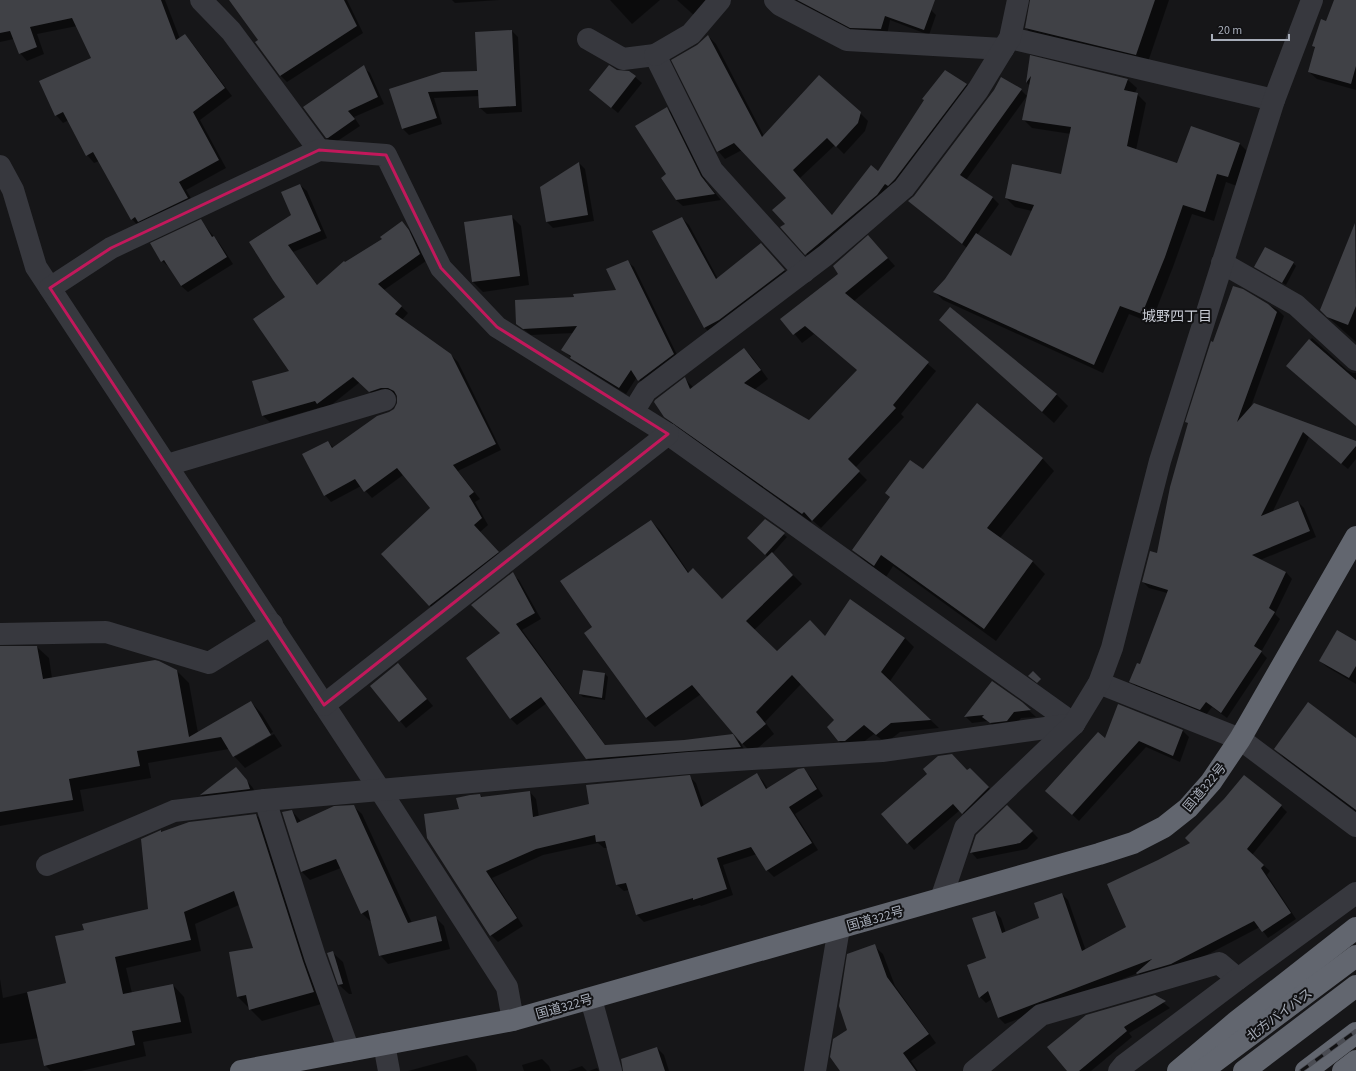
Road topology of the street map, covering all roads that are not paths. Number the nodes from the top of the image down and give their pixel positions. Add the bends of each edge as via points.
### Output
1 (201, 0) edge
2 (720, 0) edge
3 (775, 0) edge
4 (1018, 0) edge
5 (1312, 0) edge
6 (588, 39) dead end
7 (1007, 43) junction
8 (655, 55) junction
9 (1274, 100) junction
10 (319, 150) junction
11 (0, 166) edge
12 (1222, 263) junction
13 (804, 272) junction
14 (50, 288) junction
15 (1356, 360) edge
16 (385, 400) dead end
17 (633, 412) junction
18 (668, 434) junction
19 (167, 465) junction
20 (1356, 537) edge
21 (272, 624) junction
22 (0, 634) edge
23 (1099, 683) junction
24 (324, 705) junction
25 (1074, 724) junction
26 (1240, 739) junction
27 (380, 790) junction
28 (265, 800) junction
29 (1356, 826) edge
30 (47, 865) dead end
31 (1356, 893) edge
32 (941, 899) junction
33 (839, 928) junction
34 (1356, 928) edge
35 (1356, 956) edge
36 (1238, 979) junction
37 (1356, 986) edge
38 (591, 999) junction
39 (513, 1020) junction
40 (1356, 1033) edge
41 (384, 1044) junction
42 (349, 1051) junction
43 (1356, 1062) edge
44 (241, 1071) edge
45 (389, 1071) edge
46 (611, 1071) edge
47 (816, 1071) edge
48 (974, 1071) edge
49 (1119, 1071) edge
50 (1178, 1071) edge
51 (1202, 1071) edge
52 (1244, 1071) edge
53 (1306, 1071) edge
54 (1343, 1071) edge

1 - 10 street via 231,30
2 - 8 street via 691,34
3 - 7 street via 847,40
4 - 7 street
5 - 9 street
6 - 8 street via 623,59
7 - 9 street
7 - 13 street via 978,90 904,188
8 - 13 street via 712,170
9 - 12 street
10 - 14 street via 111,248
10 - 17 street via 386,155 441,268 497,327
11 - 14 street via 12,190 36,267
12 - 15 street via 1296,305
12 - 23 street via 1160,461 1112,648
13 - 17 street via 646,391
14 - 19 street
16 - 19 street
17 - 18 street
18 - 24 street
18 - 25 street
19 - 21 street
20 - 26 highway, 国道322号
21 - 22 street via 209,663 106,632
21 - 24 street
23 - 25 street
23 - 26 street
24 - 27 street
25 - 27 street via 882,751 682,763
25 - 32 street via 965,828
26 - 29 street
26 - 32 highway, 国道322号 via 1206,788 1188,808 1164,828 1133,843 1099,854
27 - 28 street
27 - 39 street via 507,987
28 - 30 street via 174,811
28 - 42 street via 315,957
31 - 36 street
32 - 33 highway, 国道322号
33 - 38 highway, 国道322号
33 - 47 street
34 - 50 highway
35 - 51 highway, 北方バイパス
36 - 48 street via 1219,963 1041,1015
36 - 49 street
37 - 52 highway
38 - 39 highway, 国道322号
38 - 46 street
39 - 41 highway, 国道322号
40 - 53 highway
41 - 42 highway, 国道322号
41 - 45 street
42 - 44 highway, 国道322号
43 - 54 highway

